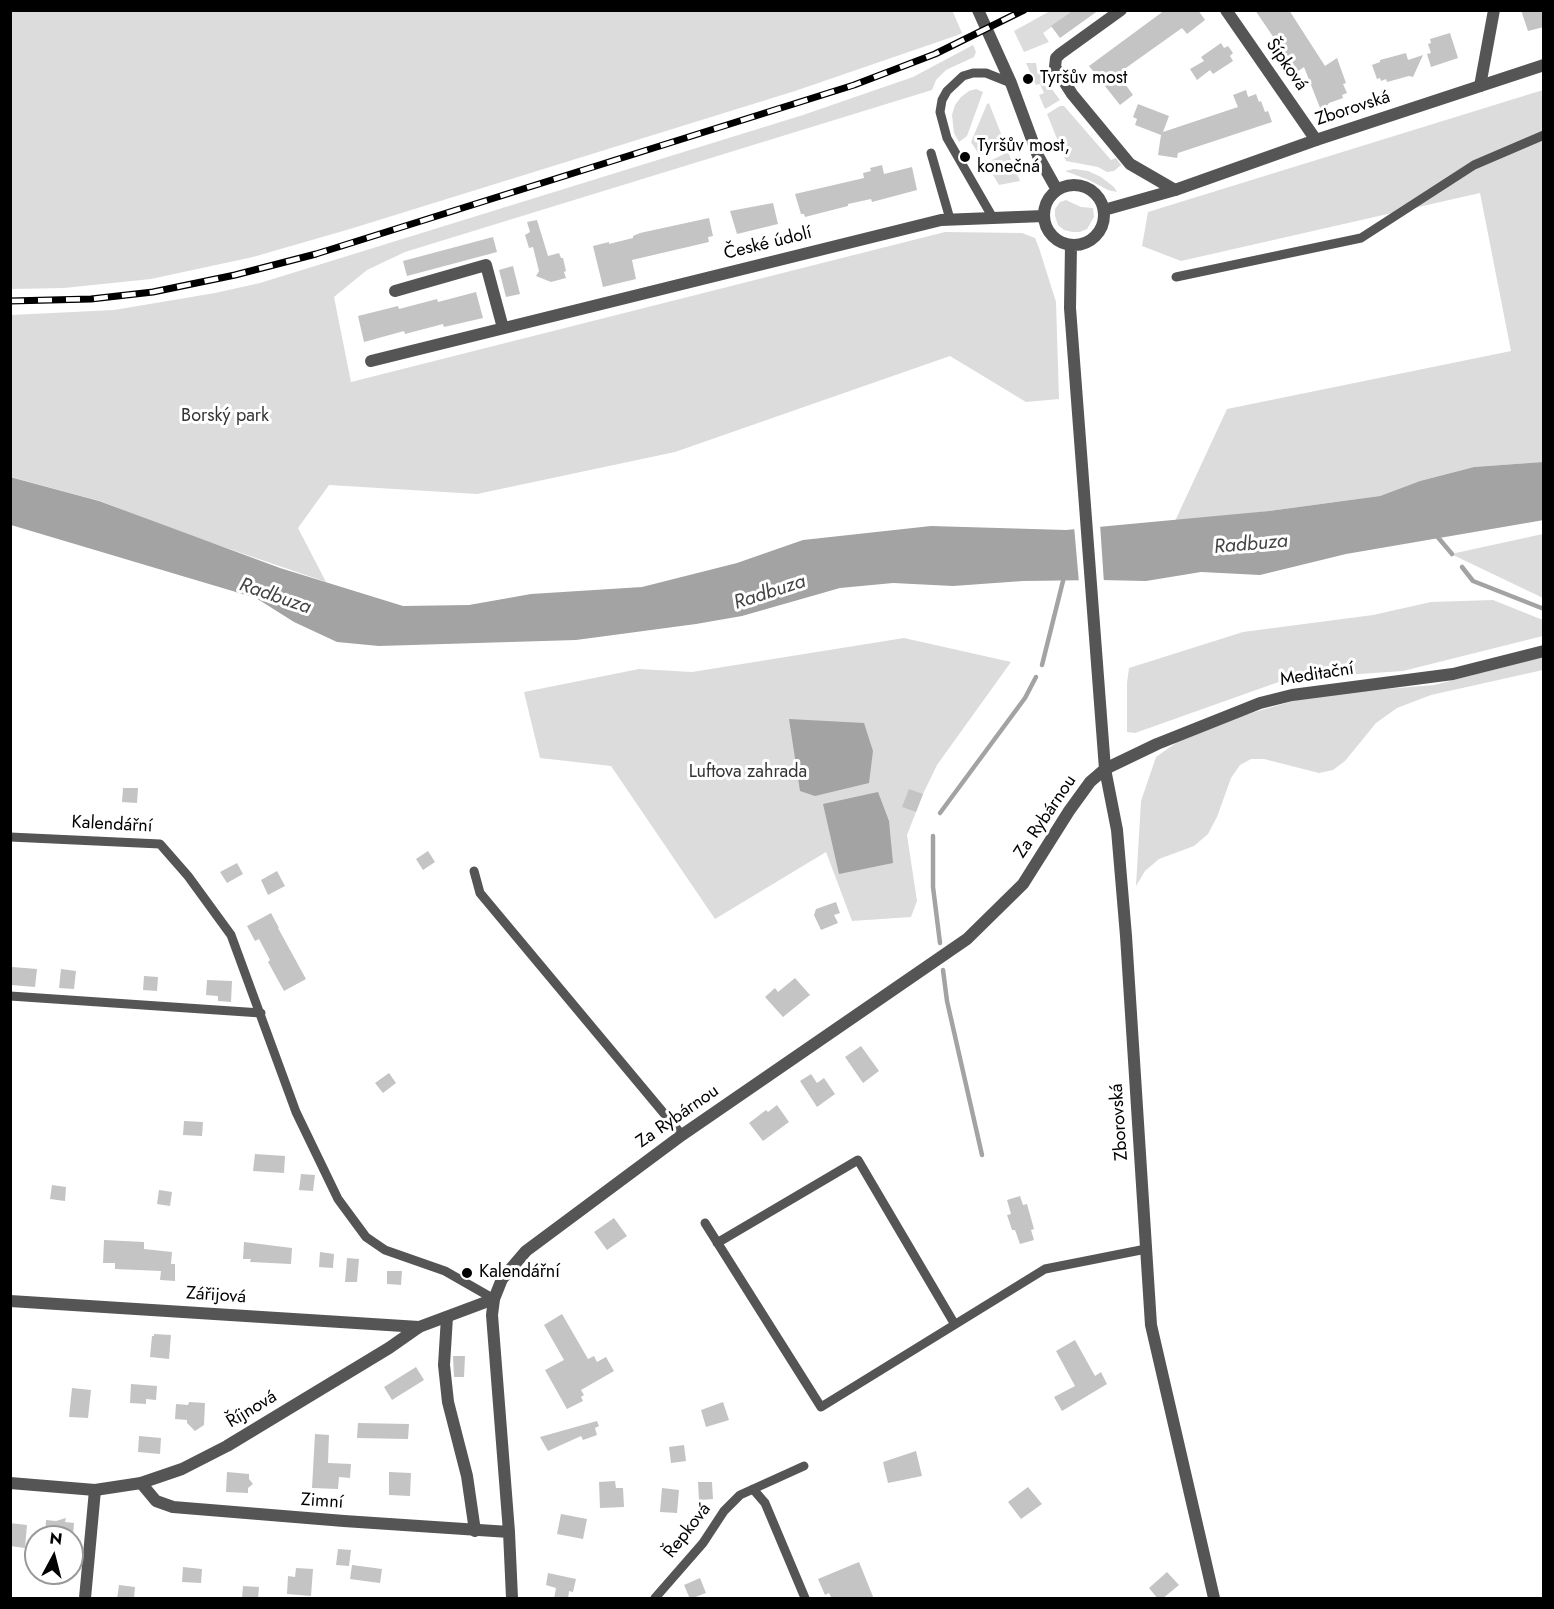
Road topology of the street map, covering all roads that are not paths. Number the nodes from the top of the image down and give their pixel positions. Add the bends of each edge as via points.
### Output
1 (978, 10) edge
2 (1121, 10) edge
3 (1226, 10) edge
4 (1494, 10) edge
5 (1544, 64) edge
6 (1011, 83) junction
7 (1480, 86) junction
8 (1544, 135) edge
9 (1316, 140) junction
10 (931, 153) dead end
11 (1057, 190) junction
12 (1175, 190) junction
13 (1104, 210) junction
14 (1044, 216) junction
15 (993, 218) junction
16 (950, 219) junction
17 (1071, 245) junction
18 (1176, 277) dead end
19 (395, 291) dead end
20 (503, 328) junction
21 (371, 361) dead end
22 (1544, 651) edge
23 (1106, 769) junction
24 (10, 837) edge
25 (474, 871) dead end
26 (10, 996) edge
27 (261, 1013) junction
28 (682, 1135) junction
29 (705, 1223) dead end
30 (717, 1243) junction
31 (1146, 1249) junction
32 (494, 1299) junction
33 (10, 1301) edge
34 (447, 1317) junction
35 (954, 1323) junction
36 (419, 1327) junction
37 (804, 1466) dead end
38 (10, 1483) edge
39 (141, 1483) junction
40 (753, 1489) junction
41 (95, 1490) junction
42 (475, 1531) junction
43 (509, 1532) junction
44 (1212, 1597) edge
45 (85, 1599) edge
46 (512, 1599) edge
47 (655, 1599) edge
48 (805, 1599) edge

1 - 6 street
2 - 12 street via 1060,54 1054,63 1056,71 1130,164
3 - 9 street, Šípková
4 - 7 street
5 - 7 street, Zborovská
6 - 11 street via 1038,156
6 - 15 lane via 986,73 963,76 947,91 940,112 946,138
7 - 9 street, Zborovská
8 - 18 lane via 1474,165 1361,238
9 - 12 street, Zborovská
10 - 16 lane
11 - 13 street via 1071,185 1086,188 1098,196
11 - 14 street via 1047,202
12 - 13 street, Zborovská
13 - 17 street via 1103,225 1095,237
14 - 15 street, České údolí
14 - 17 street via 1052,235
15 - 16 street, České údolí
16 - 20 street, České údolí
17 - 23 street, Zborovská via 1070,308
19 - 20 street via 486,266
20 - 21 street, České údolí
22 - 23 street, Meditační via 1453,674 1292,695 1260,703
23 - 28 street, Za Rybárnou via 1090,782 1069,811 1023,884 967,939
23 - 31 street, Zborovská via 1117,830 1126,936
24 - 27 lane, Kalendářní via 160,844 231,935
25 - 28 lane via 480,893
26 - 27 lane
27 - 32 lane, Kalendářní via 296,1112 338,1199 366,1238 386,1250 445,1270
28 - 32 street, Za Rybárnou via 526,1251 502,1280
29 - 30 lane
30 - 35 lane via 820,1407
30 - 35 lane via 858,1160
31 - 35 lane via 1045,1269
31 - 44 street, Zborovská via 1151,1325
32 - 34 street, Říjnová
32 - 43 street, Za Rybárnou via 492,1315
33 - 36 street, Zářijová
34 - 36 street, Říjnová
34 - 42 street via 444,1350 448,1402 467,1476
36 - 39 street, Říjnová via 227,1446 182,1469
37 - 40 lane, Řepková
38 - 41 street, Říjnová
39 - 41 street, Říjnová
39 - 42 street, Zimní via 156,1501 173,1507
40 - 47 lane, Řepková via 740,1495 724,1511 703,1543
40 - 48 lane via 765,1503
41 - 45 street
42 - 43 street, Zimní
43 - 46 street, Za Rybárnou

